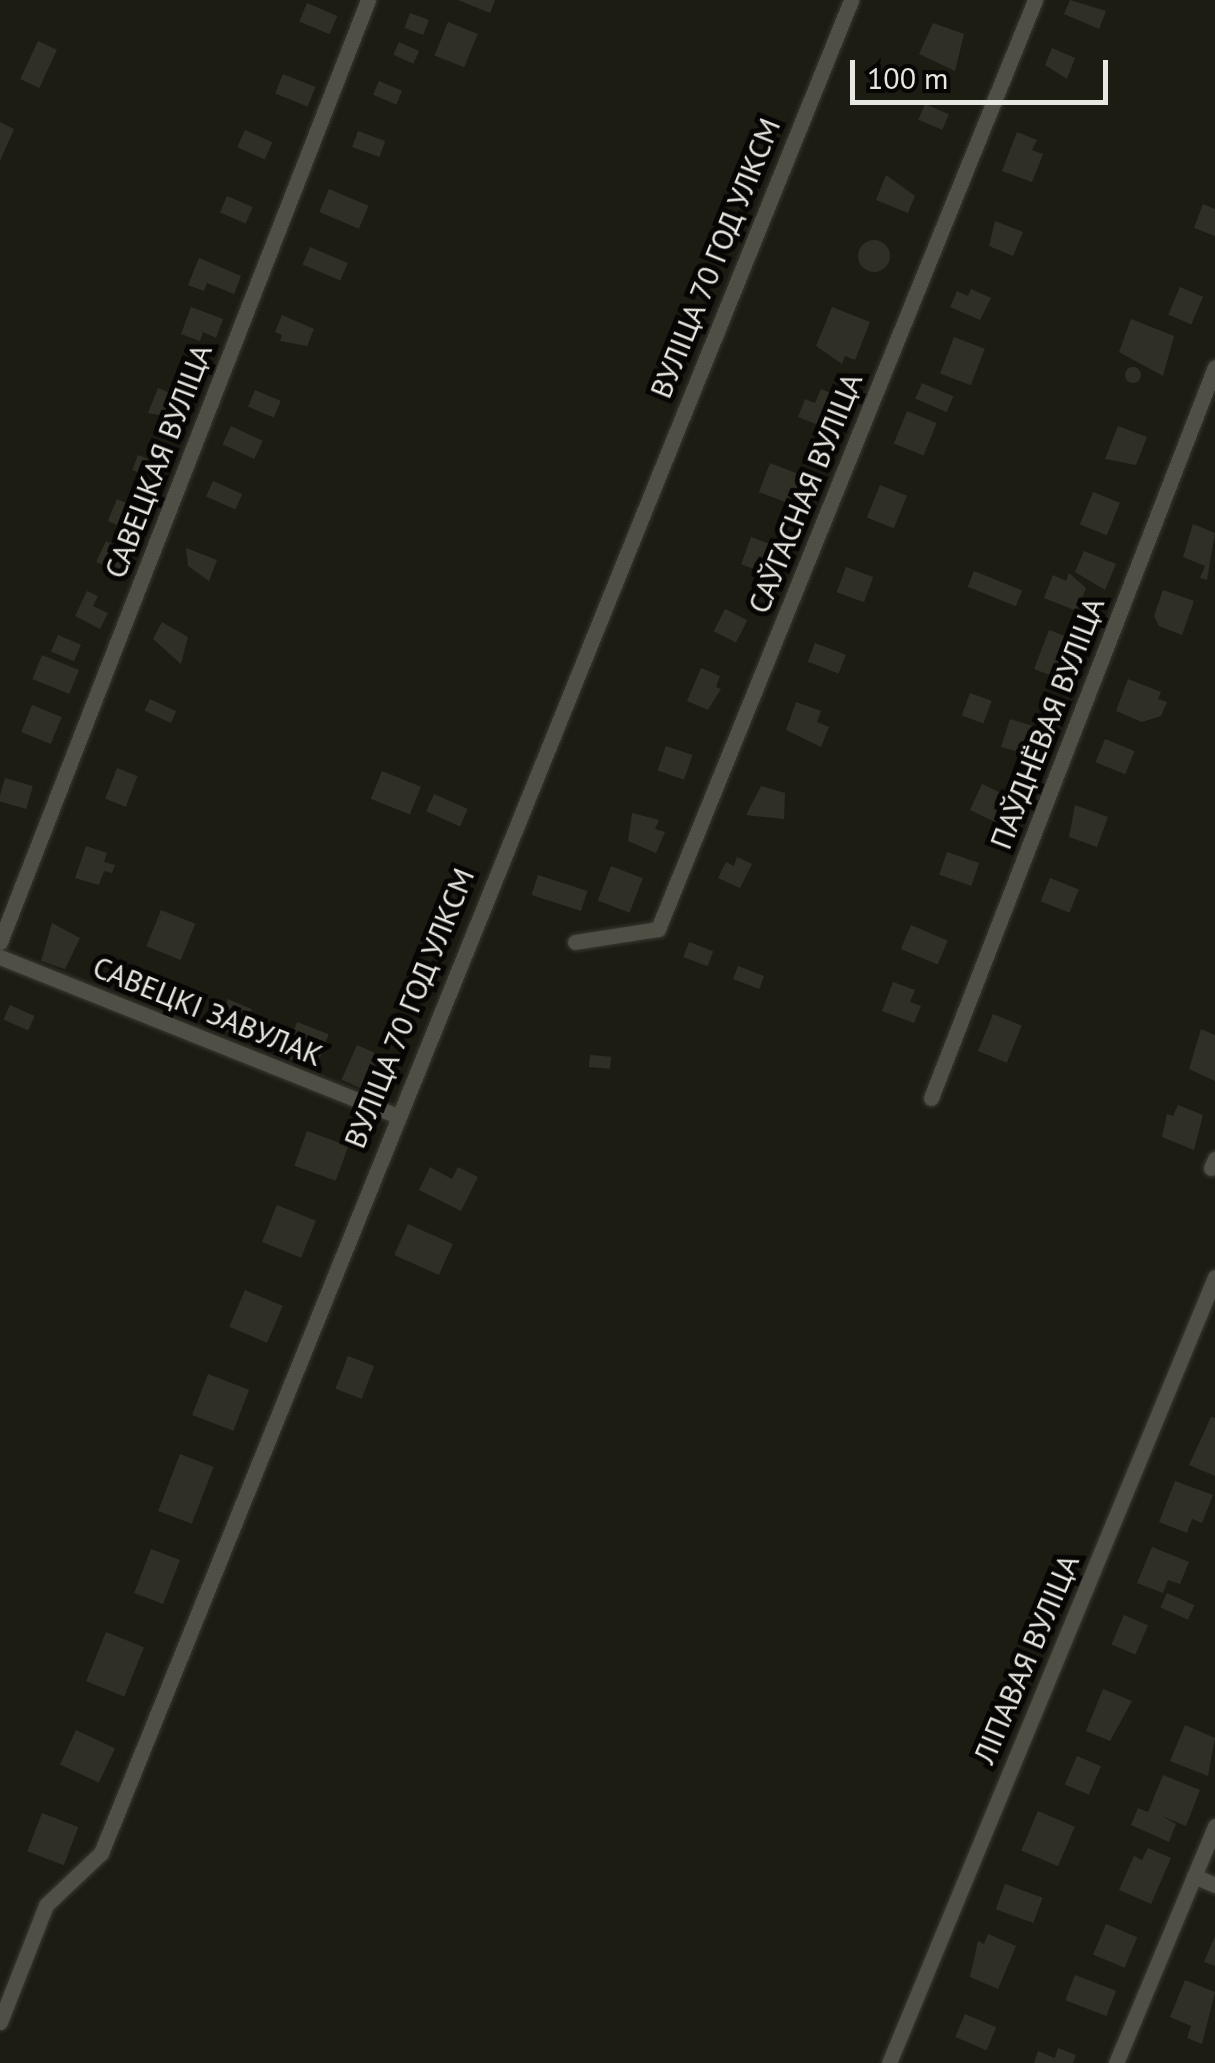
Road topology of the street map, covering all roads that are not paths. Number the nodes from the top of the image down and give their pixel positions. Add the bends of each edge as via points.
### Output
1 (368, 0) edge
2 (851, 0) edge
3 (1035, 0) edge
4 (1215, 367) edge
5 (0, 942) edge
6 (575, 942) dead end
7 (0, 957) edge
8 (930, 1098) dead end
9 (395, 1116) junction
10 (1215, 1277) edge
11 (1215, 1826) edge
12 (1194, 1876) junction
13 (1215, 1884) edge
14 (0, 2022) edge
15 (889, 2063) edge
16 (1116, 2063) edge

1 - 5 street, САВЕЦКАЯ ВУЛІЦА
2 - 9 street, ВУЛІЦА 70 ГОД УЛКСМ
3 - 6 street, САЎГАСНАЯ ВУЛІЦА via 658,930
4 - 8 street, ПАЎДНЁВАЯ ВУЛІЦА
7 - 9 street, САВЕЦКІ ЗАВУЛАК
9 - 14 street, ВУЛІЦА 70 ГОД УЛКСМ via 101,1853 46,1905
10 - 15 street, ЛІПАВАЯ ВУЛІЦА
11 - 12 street
12 - 13 street
12 - 16 street

